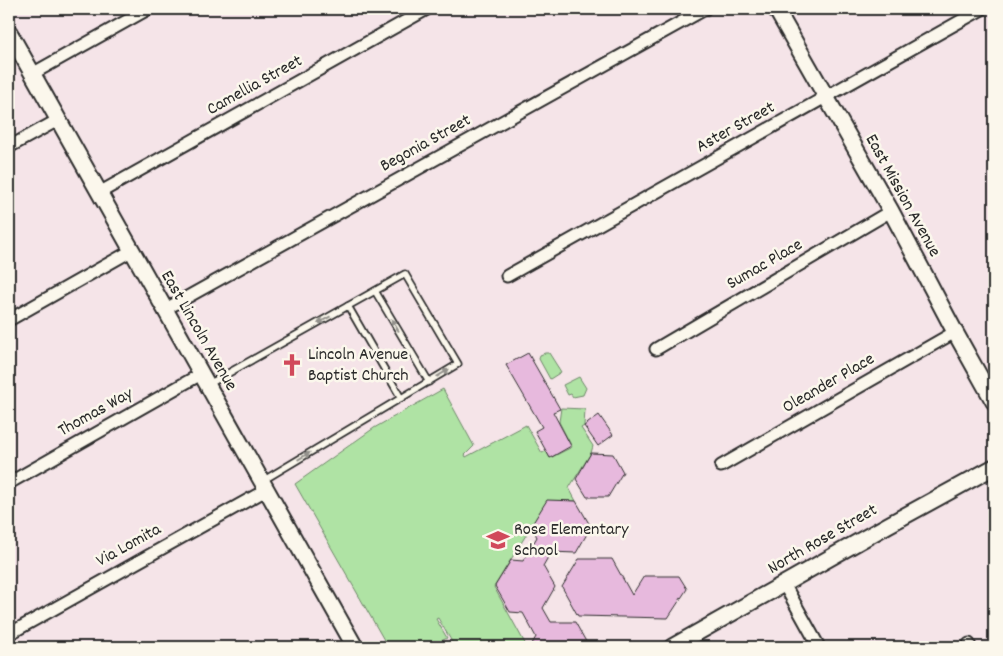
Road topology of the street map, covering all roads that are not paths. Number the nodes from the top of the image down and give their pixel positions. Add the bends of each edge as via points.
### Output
1 (148, 9) edge
2 (428, 9) edge
3 (705, 9) edge
4 (776, 9) edge
5 (982, 9) edge
6 (9, 32) edge
7 (32, 74) junction
8 (826, 98) junction
9 (58, 120) junction
10 (9, 147) edge
11 (99, 193) junction
12 (891, 212) junction
13 (132, 251) junction
14 (507, 276) dead end
15 (376, 291) junction
16 (348, 306) junction
17 (164, 310) junction
18 (9, 320) edge
19 (955, 332) junction
20 (656, 349) dead end
21 (204, 380) junction
22 (429, 382) junction
23 (401, 398) junction
24 (994, 402) edge
25 (721, 466) dead end
26 (994, 467) edge
27 (9, 483) edge
28 (264, 486) junction
29 (784, 584) junction
30 (9, 634) edge
31 (355, 647) edge
32 (672, 647) edge
33 (819, 647) edge

1 - 7 street
2 - 11 street, Camellia Street
3 - 17 street, Begonia Street
4 - 8 main road, East Mission Avenue
5 - 8 street, Aster Street
6 - 7 main road, East Lincoln Avenue
7 - 9 main road, East Lincoln Avenue
8 - 12 main road, East Mission Avenue
8 - 14 street, Aster Street
9 - 10 street
9 - 11 main road, East Lincoln Avenue
11 - 13 main road, East Lincoln Avenue
12 - 19 main road, East Mission Avenue
12 - 20 street, Sumac Place
13 - 17 main road, East Lincoln Avenue
13 - 18 street
15 - 16 lane
22 -> 15 lane
22 -> 15 lane via 458,364 405,274
16 -> 21 lane
16 - 23 lane
17 - 21 main road, East Lincoln Avenue
19 - 24 main road, East Mission Avenue
19 - 25 street, Oleander Place
21 - 27 street, Thomas Way
21 - 28 main road, East Lincoln Avenue
22 - 23 lane
28 -> 23 lane
26 - 29 main road, North Rose Street
28 - 30 street, Via Lomita
28 - 31 main road, East Lincoln Avenue
29 - 32 main road, North Rose Street
29 - 33 street

